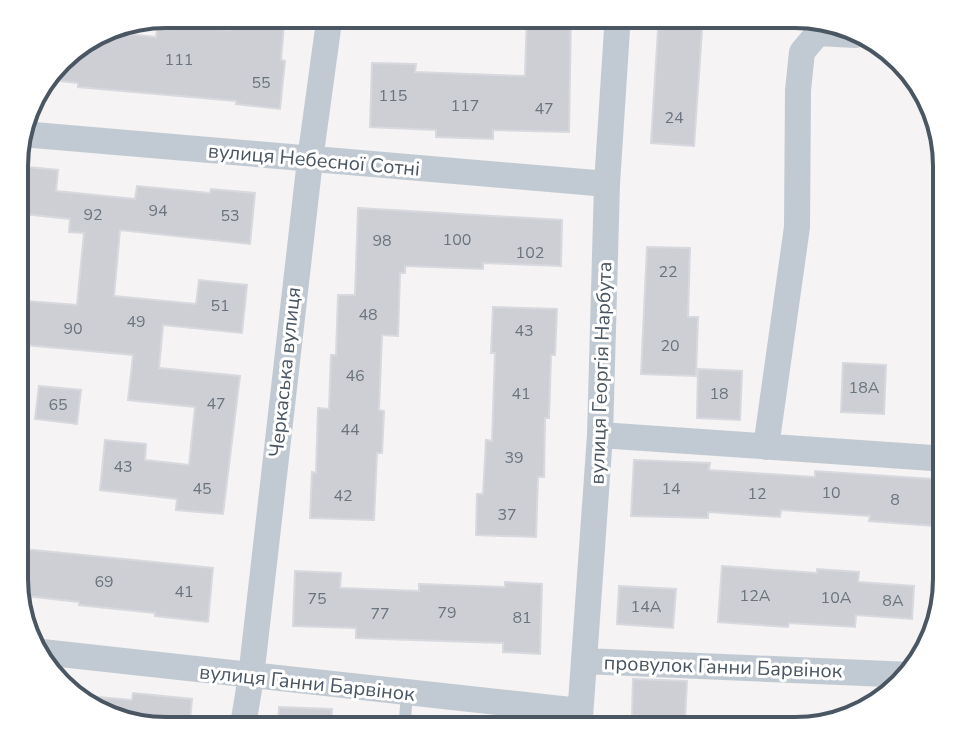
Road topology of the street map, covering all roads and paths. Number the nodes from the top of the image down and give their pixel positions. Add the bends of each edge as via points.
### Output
1 (328, 28) edge
2 (617, 28) edge
3 (832, 34) edge
4 (32, 135) edge
5 (310, 160) junction
6 (607, 184) junction
7 (600, 435) junction
8 (766, 447) junction
9 (933, 458) edge
10 (50, 653) edge
11 (584, 661) junction
12 (894, 674) edge
13 (251, 677) junction
14 (407, 694) junction
15 (244, 717) edge
16 (405, 717) edge
17 (554, 717) edge
18 (580, 717) edge

1 - 5 street, Черкаська вулиця
2 - 6 street, вулиця Георгія Нарбута
3 - 8 street via 818,33 802,52 797,227
4 - 5 street, вулиця Небесної Сотні
5 - 6 street, вулиця Небесної Сотні
5 - 13 street, Черкаська вулиця
6 - 7 street, вулиця Георгія Нарбута
7 - 8 street
7 - 11 street, вулиця Георгія Нарбута
8 - 9 street
10 - 13 street, вулиця Ганни Барвінок
11 - 12 street, провулок Ганни Барвінок
11 - 18 street, вулиця Георгія Нарбута
13 - 14 street, вулиця Ганни Барвінок
13 - 15 street, Черкаська вулиця
14 - 16 lane
14 - 17 street, вулиця Ганни Барвінок

